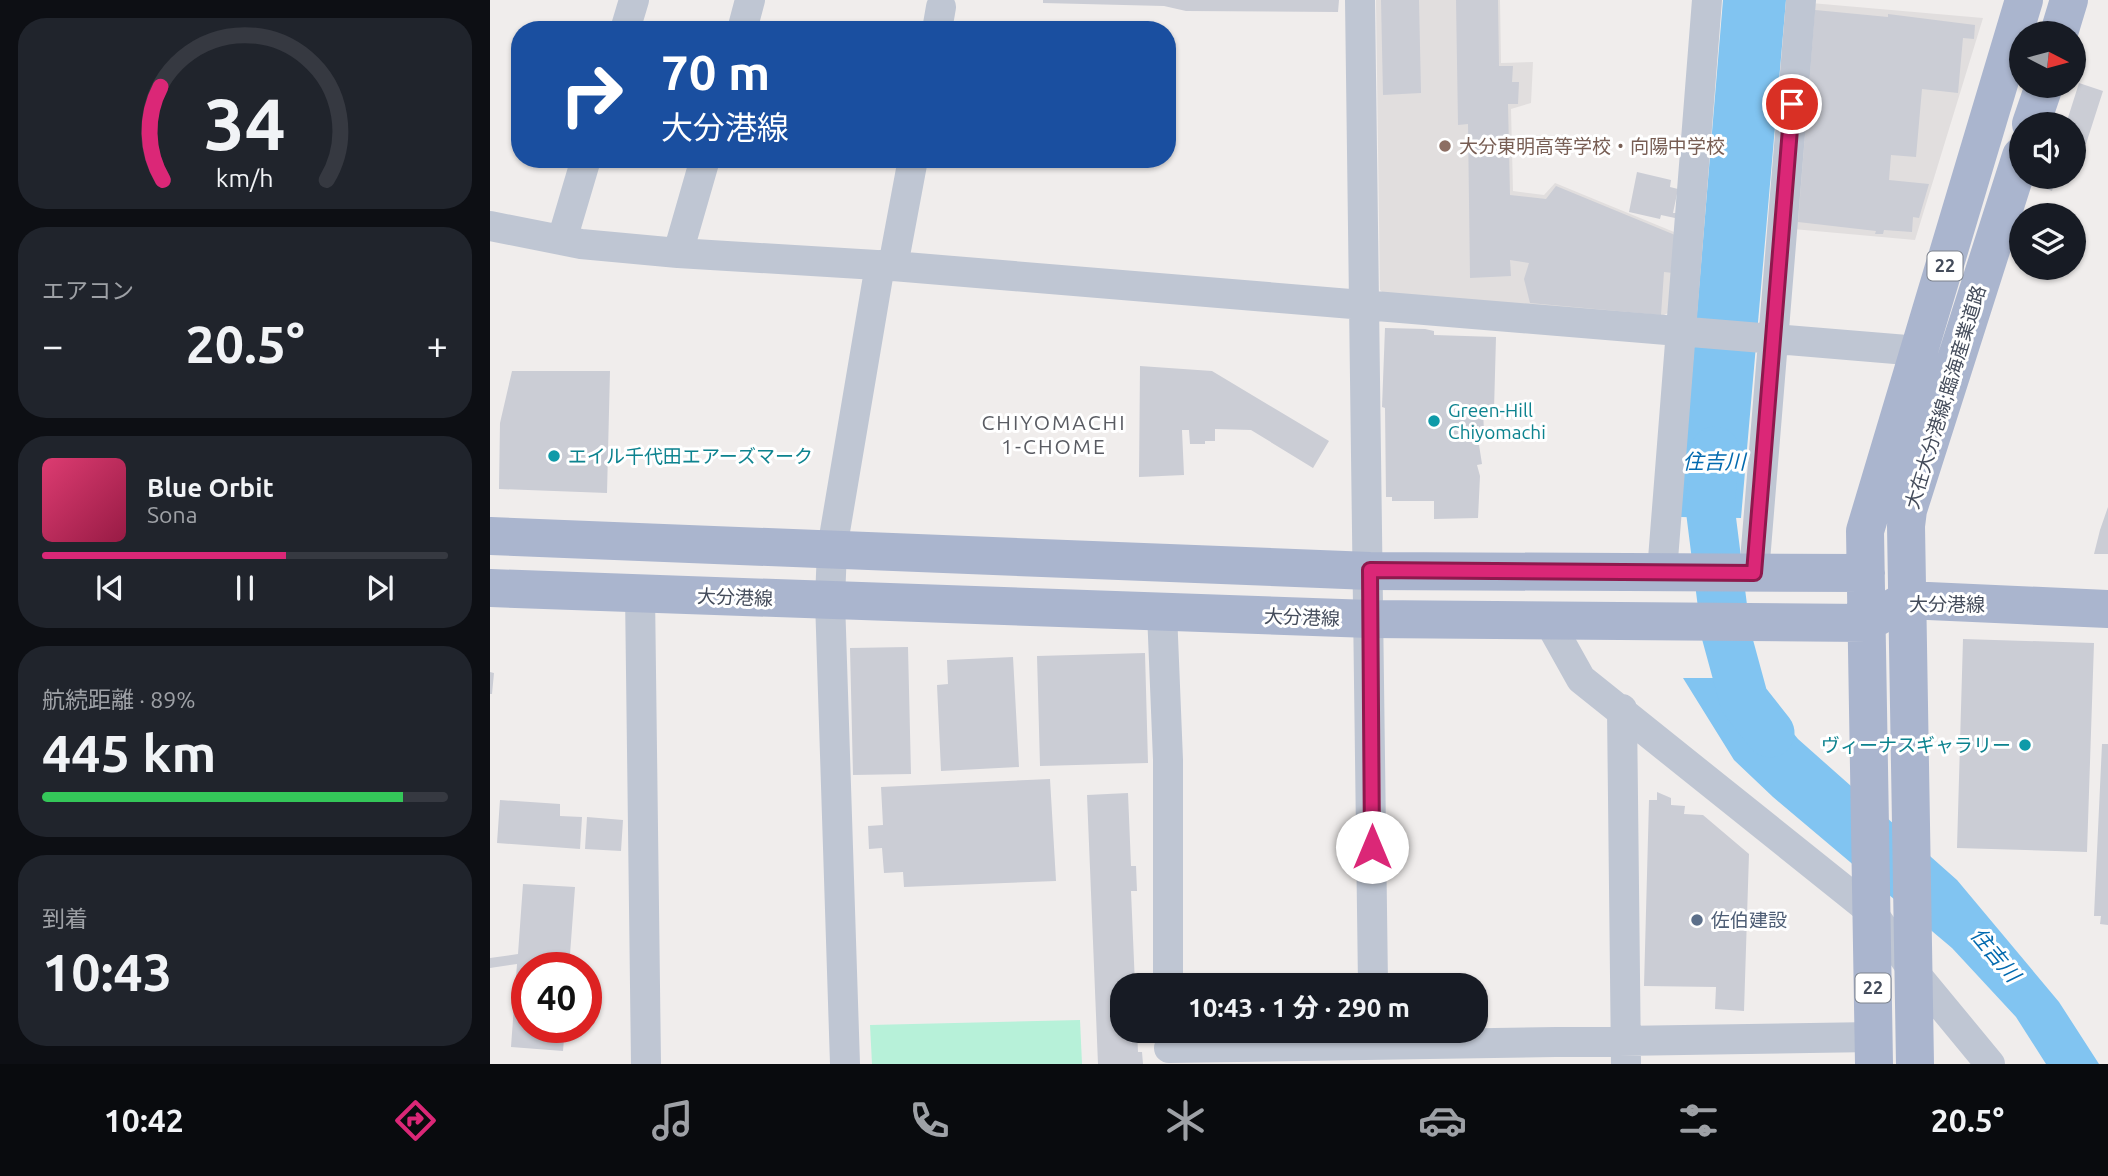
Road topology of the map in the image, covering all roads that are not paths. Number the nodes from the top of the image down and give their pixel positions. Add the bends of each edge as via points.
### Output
1 (634, 0) edge
2 (750, 0) edge
3 (1360, 0) edge
4 (1707, 0) edge
5 (1801, 0) edge
6 (2024, 0) edge
7 (2068, 0) edge
8 (628, 21) edge
9 (744, 21) edge
10 (2062, 21) edge
11 (583, 168) edge
12 (702, 168) edge
13 (911, 168) edge
14 (2010, 189) edge
15 (490, 226) edge
16 (562, 240) junction
17 (678, 253) junction
18 (886, 265) junction
19 (1366, 307) junction
20 (1686, 332) junction
21 (1768, 339) junction
22 (1919, 351) junction
23 (490, 536) edge
24 (832, 549) junction
25 (1370, 570) junction
26 (1666, 572) junction
27 (1750, 573) junction
28 (1866, 573) junction
29 (490, 588) edge
30 (640, 593) junction
31 (830, 600) junction
32 (1906, 600) junction
33 (2108, 610) edge
34 (1162, 612) junction
35 (1370, 619) junction
36 (1548, 620) junction
37 (1867, 623) junction
38 (1622, 709) junction
39 (1872, 897) junction
40 (1914, 972) junction
41 (1168, 973) edge
42 (1373, 973) edge
43 (1374, 1047) edge
44 (1169, 1048) edge
45 (1874, 1051) edge
46 (1626, 1053) edge
47 (646, 1064) edge
48 (845, 1064) edge
49 (1915, 1064) edge
50 (1990, 1064) edge

1 - 8 street
2 - 9 street
3 - 19 street
4 - 20 street
5 - 21 street
6 - 22 main road, 大在大分港線;臨海産業道路 / 22
7 - 10 main road
11 - 16 street
12 - 17 street
13 - 18 street
14 - 32 main road, 大在大分港線;臨海産業道路 / 22 via 1908,510
15 - 16 street
16 - 17 street
17 - 18 street
18 - 19 street
18 - 24 street
19 - 20 street
19 - 25 street
20 - 21 street
20 - 26 street
21 - 22 street
21 - 27 street
22 - 28 main road, 大在大分港線;臨海産業道路 / 22 via 1865,531
23 - 24 main road
24 - 25 main road
24 - 31 street
25 - 26 main road
25 - 35 street
26 - 27 main road
27 - 28 main road
28 - 32 main road
28 - 37 main road, 22
29 - 30 main road, 大分港線
30 - 31 main road, 大分港線
30 - 47 street
31 - 34 main road, 大分港線
31 - 48 street
32 - 33 main road, 大分港線
32 - 37 main road, 大分港線
32 - 40 main road, 大在大分港線;臨海産業道路 / 22
34 - 35 main road, 大分港線
34 - 41 street via 1168,760
35 - 36 main road, 大分港線
35 - 42 street
36 - 37 main road, 大分港線
36 - 38 street via 1581,679
37 - 39 main road, 22
38 - 39 street
38 - 46 street
39 - 40 street
39 - 45 main road, 22
40 - 49 main road, 大在大分港線;臨海産業道路 / 22
40 - 50 street
43 - 44 street
43 - 46 street
45 - 46 street

